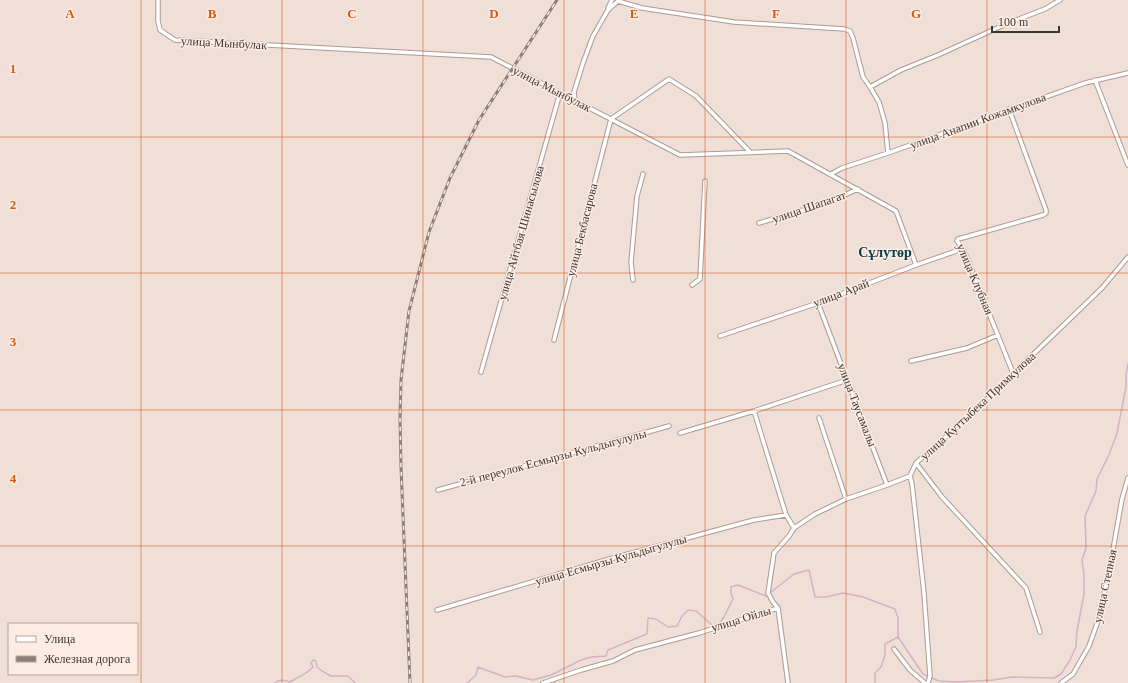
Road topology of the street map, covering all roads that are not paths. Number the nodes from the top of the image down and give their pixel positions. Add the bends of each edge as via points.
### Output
1 (158, 0) edge
2 (612, 0) edge
3 (1060, 0) edge
4 (608, 10) junction
5 (1128, 73) edge
6 (1095, 80) junction
7 (870, 87) junction
8 (560, 94) junction
9 (575, 101) junction
10 (1009, 109) junction
11 (611, 119) junction
12 (750, 152) junction
13 (888, 153) junction
14 (1128, 165) edge
15 (643, 174) dead end
16 (831, 174) junction
17 (705, 181) dead end
18 (858, 189) junction
19 (759, 223) dead end
20 (962, 249) junction
21 (1128, 257) edge
22 (916, 265) junction
23 (633, 280) dead end
24 (692, 285) dead end
25 (818, 302) junction
26 (998, 335) junction
27 (720, 336) dead end
28 (554, 340) dead end
29 (911, 361) dead end
30 (481, 372) dead end
31 (1013, 373) junction
32 (847, 380) junction
33 (754, 411) junction
34 (819, 418) dead end
35 (669, 426) dead end
36 (680, 433) dead end
37 (916, 463) junction
38 (910, 476) junction
39 (1128, 478) edge
40 (887, 484) junction
41 (438, 490) dead end
42 (846, 499) junction
43 (786, 516) junction
44 (794, 528) junction
45 (778, 608) junction
46 (437, 610) dead end
47 (1040, 632) dead end
48 (894, 649) dead end
49 (543, 683) edge
50 (788, 683) edge
51 (925, 683) edge
52 (928, 683) edge
53 (1061, 683) edge

1 - 8 street, улица Мынбулак via 160,30 175,40 491,57
2 - 4 street
3 - 7 street
4 - 7 street via 618,2 734,22 844,29 850,31 863,77
4 - 9 street via 593,36 583,63 574,92
5 - 6 street, улица Анапии Кожамкулова
6 - 10 street, улица Анапии Кожамкулова
6 - 14 street
7 - 13 street via 879,102 885,122
8 - 9 street, улица Мынбулак
8 - 30 street, улица Айтбая Шинасылова
9 - 11 street, улица Мынбулак
10 - 13 street, улица Анапии Кожамкулова
10 - 20 street, улица Клубная via 1046,213 958,239
11 - 12 street, улица Мынбулак via 680,155
11 - 12 street via 669,79 696,96
11 - 28 street, улица Бекбасарова
12 - 16 street, улица Мынбулак via 788,150
13 - 16 street, улица Анапии Кожамкулова
15 - 23 street via 636,204 631,262
16 - 18 street, улица Мынбулак
17 - 24 street via 700,279
18 - 19 street, улица Шапагат via 827,203
18 - 22 street, улица Мынбулак via 896,211
20 - 22 street, улица Арай
20 - 26 street, улица Клубная
21 - 31 street, улица Куттыбека Примкулова via 1102,288
22 - 25 street, улица Арай
25 - 27 street, улица Арай
25 - 32 street, улица Таусамалы
26 - 29 street via 967,348
26 - 31 street, улица Клубная
31 - 37 street, улица Куттыбека Примкулова
32 - 33 street
32 - 40 street, улица Таусамалы
33 - 36 street
33 - 43 street
34 - 42 street
35 - 41 street, 2-й переулок Есмырзы Кульдыгулулы
37 - 38 street, улица Куттыбека Примкулова
37 - 47 street via 942,497 1026,588
38 - 40 street
38 - 52 street via 924,593 930,676
39 - 53 street, улица Степная via 1099,618 1089,646 1072,674
40 - 42 street, улица Ойлы
42 - 44 street, улица Ойлы
43 - 44 street
43 - 46 street, улица Есмырзы Кульдыгулулы via 754,520
44 - 45 street, улица Ойлы via 774,553 768,593
45 - 49 street, улица Ойлы via 635,650 613,661
45 - 50 street
48 - 51 street via 910,670

